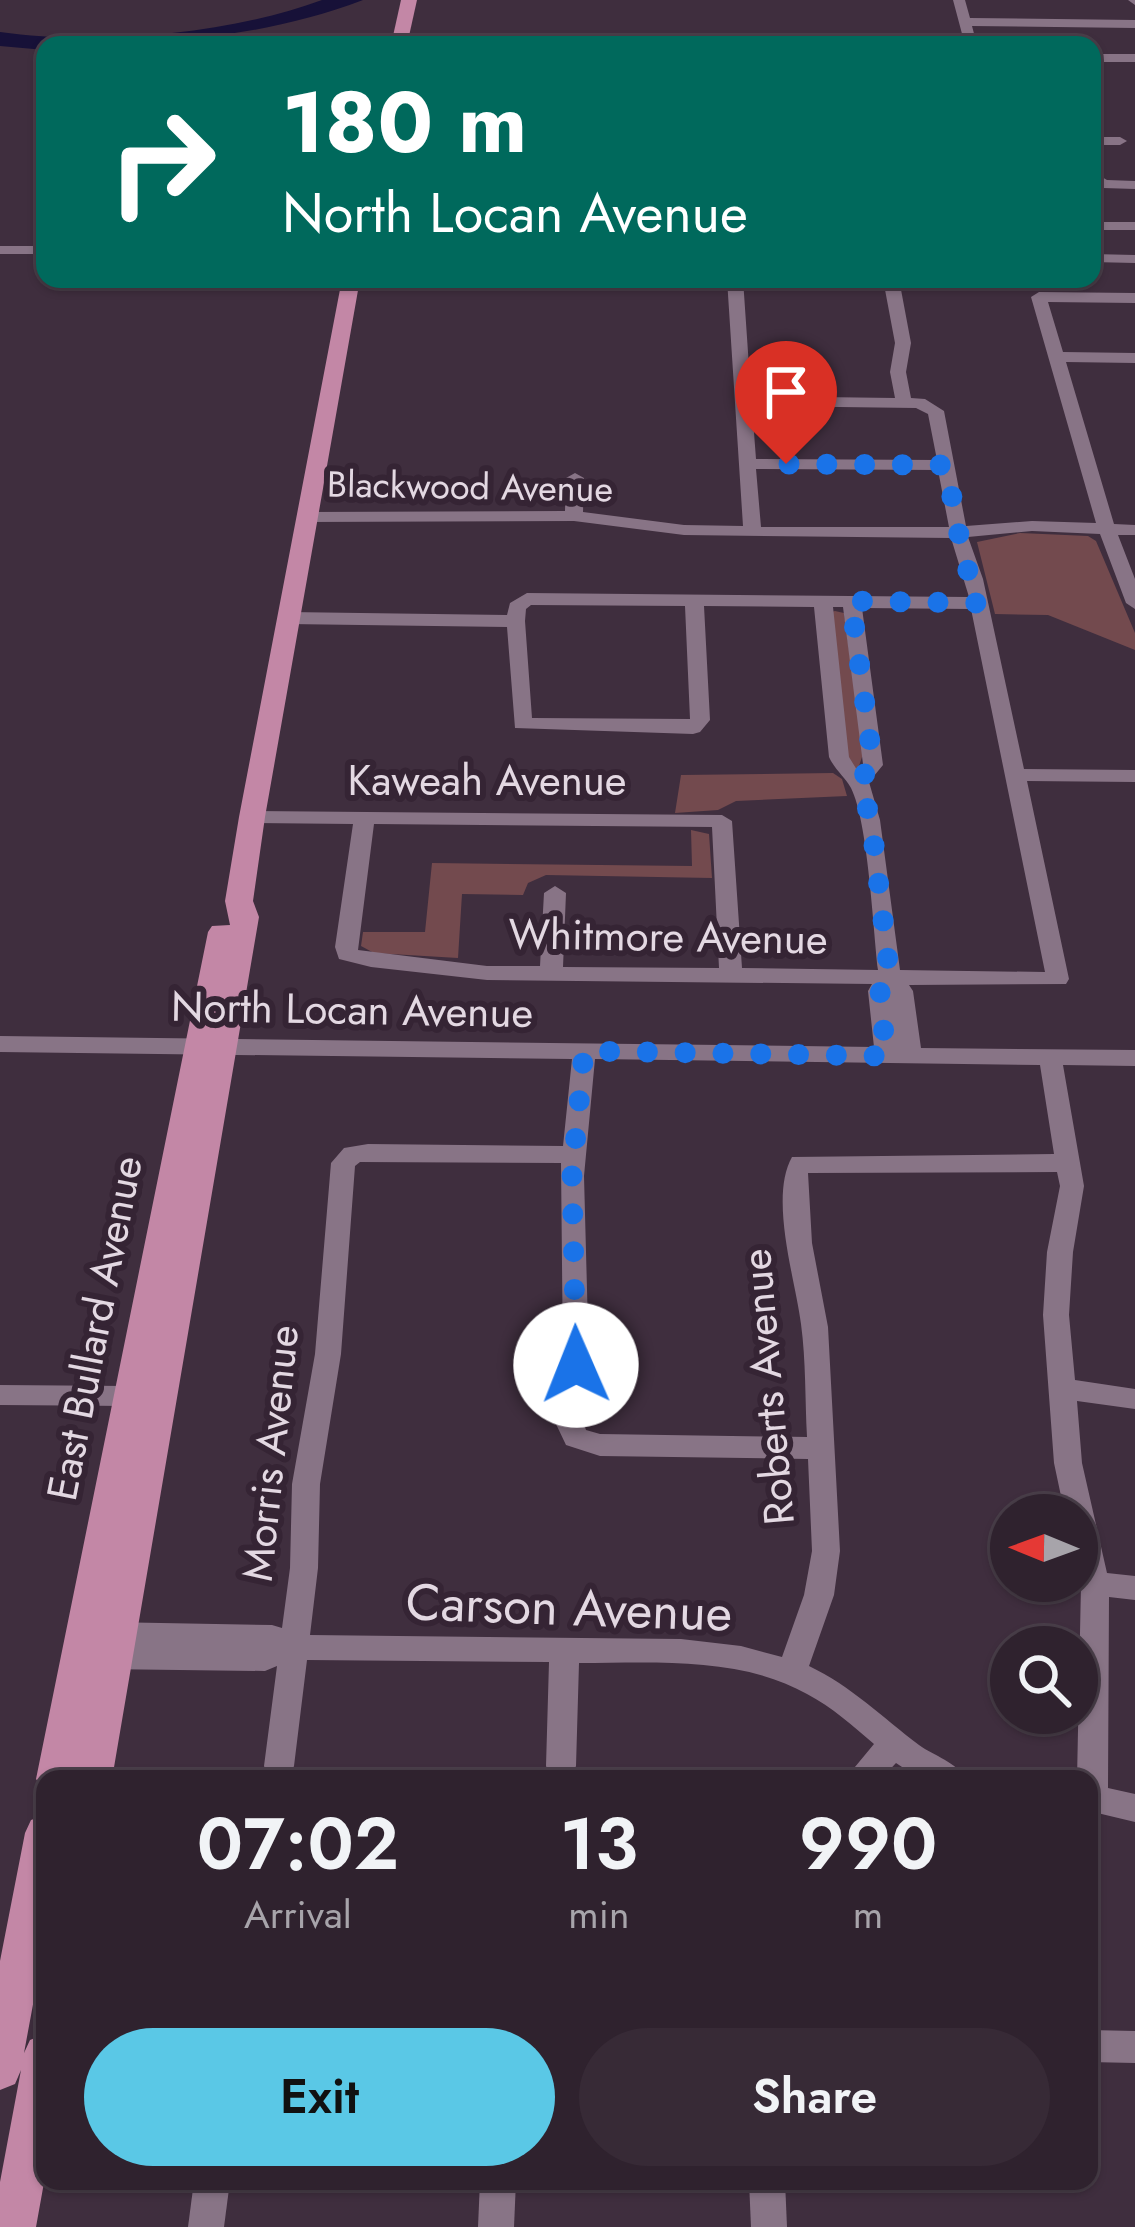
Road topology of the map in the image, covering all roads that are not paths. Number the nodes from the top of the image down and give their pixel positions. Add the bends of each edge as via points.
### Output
1 (409, 0) edge
2 (958, 0) edge
3 (1030, 0) edge
4 (964, 22) junction
5 (1038, 22) junction
6 (1135, 24) edge
7 (401, 36) edge
8 (968, 36) edge
9 (1101, 58) edge
10 (1135, 58) edge
11 (1101, 141) edge
12 (1120, 141) dead end
13 (1101, 179) edge
14 (1135, 184) edge
15 (1101, 226) edge
16 (1135, 226) edge
17 (0, 250) edge
18 (36, 250) edge
19 (1101, 258) edge
20 (1135, 259) edge
21 (349, 288) edge
22 (736, 288) edge
23 (893, 288) edge
24 (1135, 298) edge
25 (1058, 357) junction
26 (1135, 358) edge
27 (740, 401) junction
28 (904, 403) junction
29 (746, 464) junction
30 (946, 465) junction
31 (575, 478) dead end
32 (574, 516) junction
33 (306, 517) junction
34 (1107, 530) junction
35 (1135, 530) edge
36 (752, 532) junction
37 (958, 532) junction
38 (694, 600) junction
39 (824, 601) junction
40 (851, 601) junction
41 (979, 603) junction
42 (1135, 604) edge
43 (519, 611) junction
44 (288, 618) junction
45 (1014, 775) junction
46 (1135, 776) edge
47 (859, 781) junction
48 (252, 817) junction
49 (364, 818) junction
50 (555, 893) dead end
51 (550, 974) junction
52 (731, 976) junction
53 (890, 978) junction
54 (0, 1044) edge
55 (211, 1046) junction
56 (584, 1051) junction
57 (898, 1056) junction
58 (1050, 1057) junction
59 (1135, 1058) edge
60 (574, 1155) junction
61 (1069, 1163) junction
62 (1062, 1390) junction
63 (0, 1394) edge
64 (128, 1396) junction
65 (1135, 1399) edge
66 (818, 1448) junction
67 (1075, 1494) edge
68 (1098, 1583) edge
69 (1135, 1588) edge
70 (1095, 1602) edge
71 (81, 1645) junction
72 (117, 1645) junction
73 (294, 1647) junction
74 (564, 1651) junction
75 (792, 1672) junction
76 (894, 1744) junction
77 (279, 1766) dead end
78 (561, 1766) dead end
79 (57, 1770) edge
80 (95, 1770) edge
81 (869, 1770) edge
82 (935, 1770) edge
83 (1092, 1770) edge
84 (1098, 1799) edge
85 (1135, 1808) edge
86 (36, 1880) edge
87 (1098, 2046) edge
88 (1135, 2047) edge
89 (0, 2069) edge
90 (36, 2104) edge
91 (211, 2190) edge
92 (498, 2190) edge
93 (767, 2190) edge
94 (14, 2227) edge
95 (206, 2227) edge
96 (496, 2227) edge
97 (769, 2227) edge

1 - 7 main road
2 - 4 street
3 - 5 street
4 - 5 street
4 - 8 street
5 - 6 street
9 - 10 street
11 - 12 street
13 - 14 street
15 - 16 street
17 - 18 street
19 - 20 street
21 - 33 main road, East Bullard Avenue
22 - 27 street
23 - 28 street
24 - 25 street via 1039,297
25 - 26 street
25 - 34 street
27 - 28 street
27 - 29 street
28 - 30 street via 936,412
29 - 30 street
29 - 36 street
30 - 37 street
31 - 32 street
32 - 33 street, Blackwood Avenue
32 - 36 street, Blackwood Avenue
33 - 44 main road, East Bullard Avenue
34 - 35 street, Blackwood Avenue
34 - 37 street, Blackwood Avenue
34 - 42 street
36 - 37 street, Blackwood Avenue
37 - 41 street
38 - 39 street
38 - 43 street
38 - 43 street via 700,720 693,728 522,724
39 - 40 street
39 - 47 street via 839,757
40 - 41 street
40 - 47 street via 873,764
41 - 45 street
43 - 44 street
44 - 48 main road, East Bullard Avenue
45 - 46 street
45 - 53 street, Whitmore Avenue via 1058,979
47 - 53 street
48 - 49 street, Kaweah Avenue
48 - 55 main road, East Bullard Avenue via 239,901 245,917
49 - 51 street, Whitmore Avenue via 351,957
49 - 52 street, Kaweah Avenue via 722,821
50 - 51 street
51 - 52 street, Whitmore Avenue
52 - 53 street, Whitmore Avenue
53 - 57 street via 880,991
54 - 55 street, North Locan Avenue
55 - 56 street, North Locan Avenue
55 - 64 main road, East Bullard Avenue
55 - 72 main road, East Bullard Avenue
56 - 57 street, North Locan Avenue
56 - 60 street
57 - 58 street, North Locan Avenue
58 - 59 street, North Locan Avenue
58 - 61 street
60 - 66 street via 576,1437 600,1445
60 - 73 street, Morris Avenue via 352,1154 343,1163
61 - 62 street via 1056,1315
61 - 66 street, Roberts Avenue via 801,1162 799,1243 815,1327
62 - 65 street
62 - 67 street
63 - 64 street
64 - 71 main road, East Bullard Avenue
66 - 75 street, Roberts Avenue via 826,1551
68 - 69 street
70 - 83 street
71 - 72 street, Carson Avenue
71 - 79 main road, East Bullard Avenue
72 - 73 street, Carson Avenue via 265,1658
72 - 80 main road, East Bullard Avenue
73 - 74 street, Carson Avenue
73 - 77 street, Morris Avenue
74 - 75 street, Carson Avenue via 700,1652
74 - 78 street
75 - 76 street, Carson Avenue via 853,1705
76 - 81 street
76 - 82 street, Carson Avenue
84 - 85 street
86 - 89 main road
87 - 88 street
90 - 94 main road
91 - 95 street
92 - 96 street
93 - 97 street

